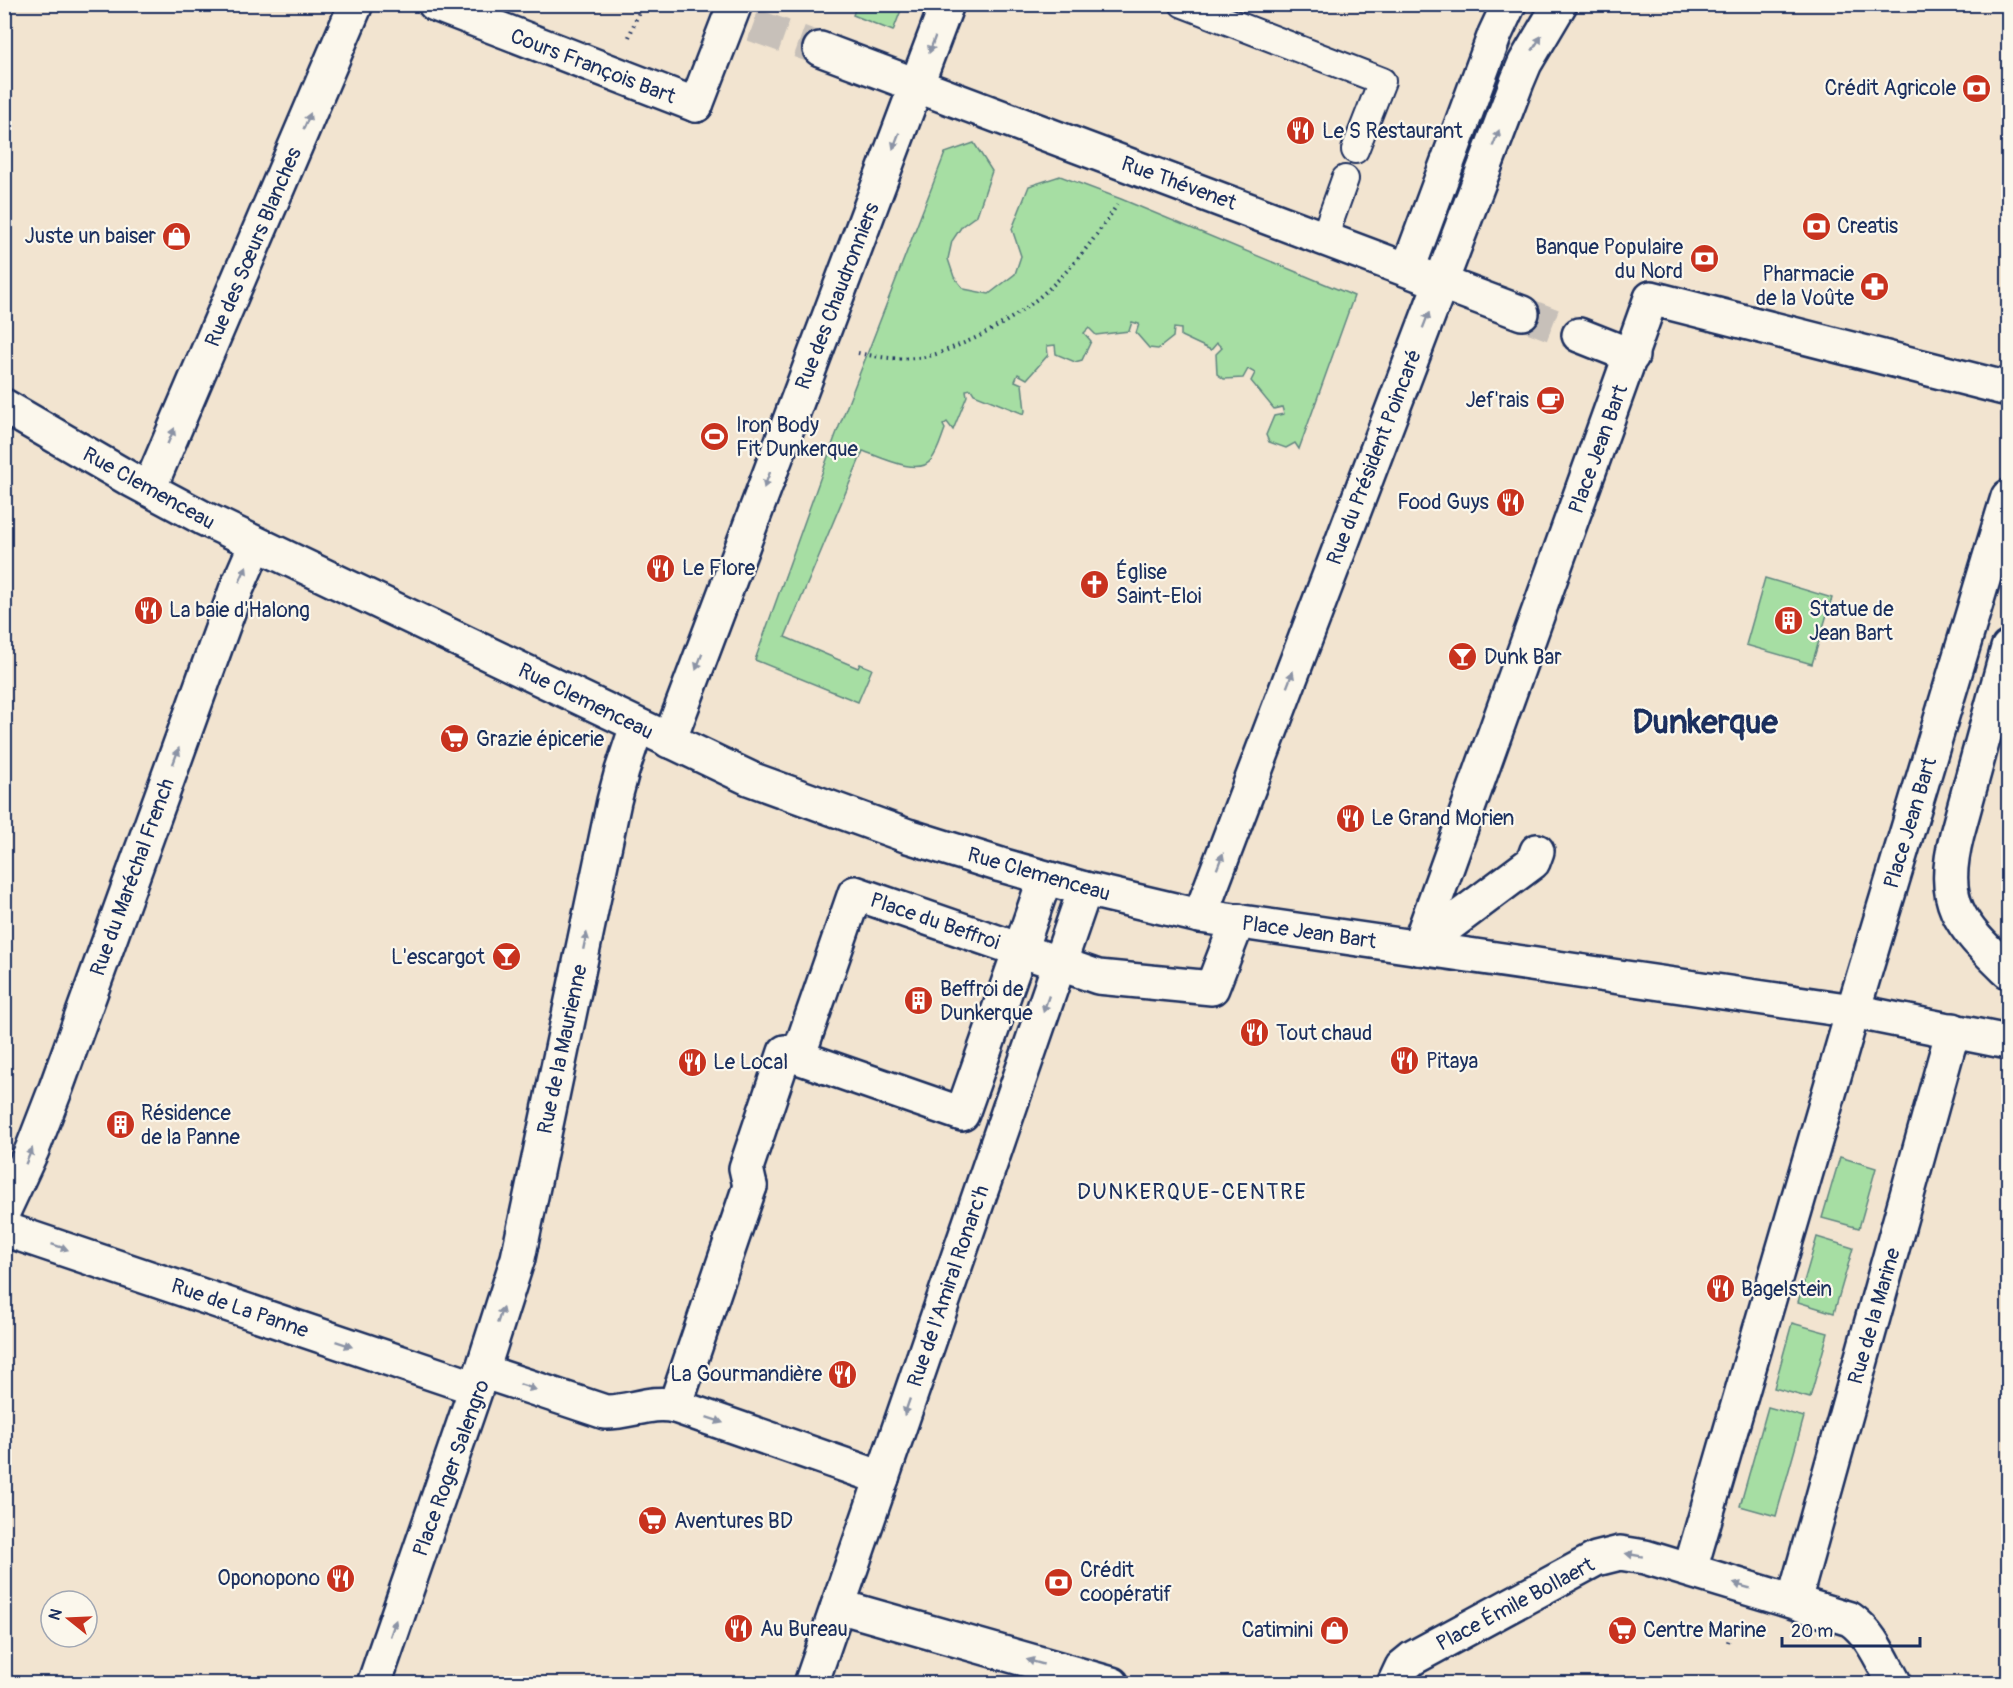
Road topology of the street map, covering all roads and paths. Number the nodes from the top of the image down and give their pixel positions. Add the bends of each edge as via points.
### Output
1 (356, 4) edge
2 (435, 4) edge
3 (947, 4) edge
4 (1183, 4) edge
5 (1509, 4) edge
6 (1560, 4) edge
7 (740, 15) edge
8 (820, 49) tunnel mouth
9 (917, 86) junction
10 (1355, 150) dead end
11 (1144, 170) junction
12 (1345, 179) dead end
13 (1324, 238) junction
14 (1408, 269) junction
15 (1441, 281) junction
16 (1522, 313) tunnel mouth
17 (1579, 335) tunnel mouth
18 (820, 339) junction
19 (1632, 356) junction
20 (2008, 389) edge
21 (4, 406) edge
22 (149, 489) junction
23 (2008, 497) edge
24 (256, 544) junction
25 (2008, 648) edge
26 (637, 726) junction
27 (669, 741) junction
28 (1537, 851) dead end
29 (1045, 878) junction
30 (1085, 889) junction
31 (1200, 916) junction
32 (1238, 921) junction
33 (1418, 948) junction
34 (1020, 950) junction
35 (1059, 964) junction
36 (2008, 971) edge
37 (1852, 1011) junction
38 (1953, 1030) junction
39 (2008, 1042) edge
40 (798, 1057) junction
41 (4, 1210) edge
42 (4, 1228) edge
43 (479, 1380) junction
44 (675, 1406) junction
45 (882, 1478) junction
46 (1690, 1570) junction
47 (1794, 1601) junction
48 (838, 1606) junction
49 (374, 1683) edge
50 (811, 1683) edge
51 (1112, 1683) edge
52 (1394, 1683) edge
53 (1895, 1683) edge

22 -> 1 street, Rue des Sœurs Blanches
2 - 7 street, Cours François Bart via 696,105
3 -> 9 street, Rue des Chaudronniers
4 - 10 lane via 1382,81
5 - 14 street
15 -> 6 street, Rue du Président Poincaré via 1525,63
8 - 9 street
9 - 11 street, Rue Thévenet
9 -> 18 street, Rue des Chaudronniers
11 - 13 street, Rue Thévenet
11 - 18 path via 1067,273 995,329 919,358 875,357
12 - 13 lane
13 - 14 street, Rue Thévenet
14 - 15 street, Rue Thévenet
15 - 16 street, Rue Thévenet
31 -> 15 street, Rue du Président Poincaré
17 - 19 street
18 -> 27 street, Rue des Chaudronniers
19 - 20 street, Place Jean Bart via 1651,298
19 - 33 street, Place Jean Bart
21 - 22 street, Rue Clemenceau
22 - 24 street, Rue Clemenceau
23 - 37 street, Place Jean Bart
24 - 26 street, Rue Clemenceau
41 -> 24 street, Rue du Maréchal French via 56,1088
25 - 36 street via 1951,857 1950,878 1951,895 1961,921
26 - 27 street, Rue Clemenceau
43 -> 26 street, Rue de la Maurienne via 518,1258 614,801
27 - 29 street, Rue Clemenceau via 784,792
28 - 33 street via 1533,862
29 - 30 street, Rue Clemenceau
29 - 34 street
30 - 31 street, Rue Clemenceau
30 - 35 street, Rue de l'Amiral Ronarc'h
31 - 32 street, Place Jean Bart
32 - 33 street, Place Jean Bart
32 - 35 street via 1212,988 1109,979
33 - 37 street, Place Jean Bart
34 - 35 street
34 - 40 street, Place du Beffroi via 962,1114
34 - 40 street, Place du Beffroi via 855,893
35 -> 45 street, Rue de l'Amiral Ronarc'h
37 - 38 street, Place Jean Bart
37 - 46 street
38 - 39 street, Place Jean Bart
38 - 47 street, Rue de la Marine
40 - 44 street via 785,1052 746,1168 750,1186
42 -> 43 street, Rue de La Panne
43 -> 44 street, Place Roger Salengro via 605,1412 661,1404
49 -> 43 street, Place Roger Salengro
44 -> 45 street, Place Roger Salengro
45 - 48 street, Rue de l'Amiral Ronarc'h
47 -> 46 street, Place Émile Bollaert
46 -> 52 street, Place Émile Bollaert via 1620,1553 1596,1559 1413,1658 1402,1667
47 - 53 street, Place Émile Bollaert via 1833,1612 1860,1626
48 - 50 street, Rue de l'Amiral Ronarc'h
51 -> 48 street

